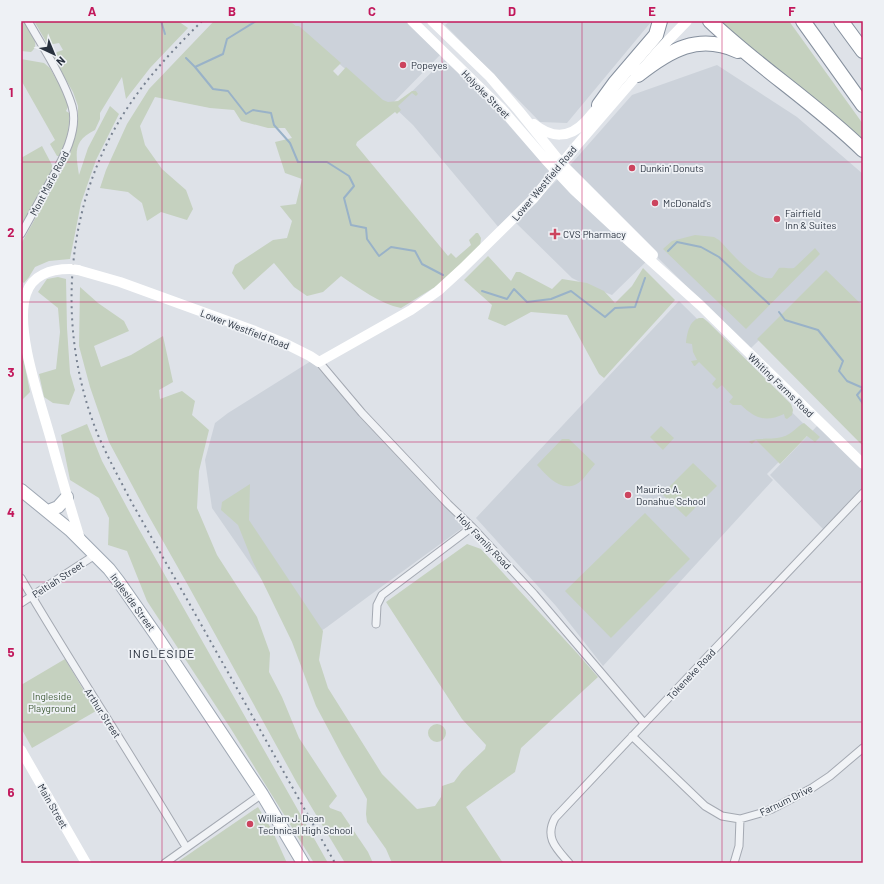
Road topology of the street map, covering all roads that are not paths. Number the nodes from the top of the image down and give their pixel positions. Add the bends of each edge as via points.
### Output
1 (28, 21) edge
2 (412, 21) edge
3 (432, 21) edge
4 (660, 21) edge
5 (687, 21) edge
6 (710, 21) edge
7 (803, 21) edge
8 (842, 21) edge
9 (863, 51) edge
10 (748, 55) junction
11 (638, 74) junction
12 (622, 93) junction
13 (599, 105) junction
14 (863, 106) edge
15 (519, 111) junction
16 (863, 150) edge
17 (558, 167) junction
18 (21, 234) edge
19 (24, 293) edge
20 (319, 362) junction
21 (863, 464) edge
22 (21, 490) edge
23 (863, 493) edge
24 (66, 497) junction
25 (48, 511) junction
26 (472, 527) junction
27 (80, 539) junction
28 (95, 555) junction
29 (21, 578) edge
30 (32, 596) junction
31 (21, 603) edge
32 (376, 624) dead end
33 (644, 723) junction
34 (632, 736) junction
35 (863, 748) edge
36 (21, 750) edge
37 (262, 794) junction
38 (740, 819) junction
39 (186, 847) junction
40 (86, 863) edge
41 (165, 863) edge
42 (292, 863) edge
43 (302, 863) edge
44 (569, 863) edge
45 (734, 863) edge

1 - 18 street, Mont Marie Road via 61,81 74,116 64,157
2 - 17 street, Holyoke Street
3 - 15 street, Holyoke Street via 490,77
4 - 13 highway via 656,35
5 - 11 street, Lower Westfield Road
6 - 10 highway
7 - 14 highway
8 - 9 highway
10 - 11 highway via 709,43 690,45 669,53
10 - 16 highway
11 - 12 street, Lower Westfield Road
12 - 13 street
12 - 17 street, Lower Westfield Road
13 - 15 street via 575,130 558,136 544,131
15 - 17 street, Holyoke Street
17 - 20 street, Lower Westfield Road via 511,222 438,290 387,324
17 - 21 street, Whiting Farms Road via 612,226 700,305
19 - 20 street, Lower Westfield Road via 41,275 54,270 74,270 120,282 255,331
19 - 24 street, Lower Westfield Road via 28,354
20 - 26 street, Holy Family Road via 386,439
22 - 25 main road, Ingleside Street
23 - 33 street, Tokeneke Road
24 - 25 main road via 58,507
24 - 27 street, Lower Westfield Road
25 - 27 main road, Ingleside Street
26 - 32 street via 382,595 377,605
26 - 33 street, Holy Family Road via 554,616
27 - 28 main road, Ingleside Street
28 - 30 street, Peltiah Street
28 - 37 main road, Ingleside Street via 119,582
29 - 30 street, Arthur Street
30 - 31 street, Peltiah Street
30 - 39 street, Arthur Street
33 - 34 street, Tokeneke Road
34 - 38 street, Farnum Drive via 706,806 722,816
34 - 44 street, Tokeneke Road via 552,824 550,831 553,842
35 - 38 street, Farnum Drive via 812,788 766,811
36 - 40 street, Main Street
37 - 39 street
37 - 42 main road, Ingleside Street
37 - 43 main road, Ingleside Street
38 - 45 street via 739,846
39 - 41 street

